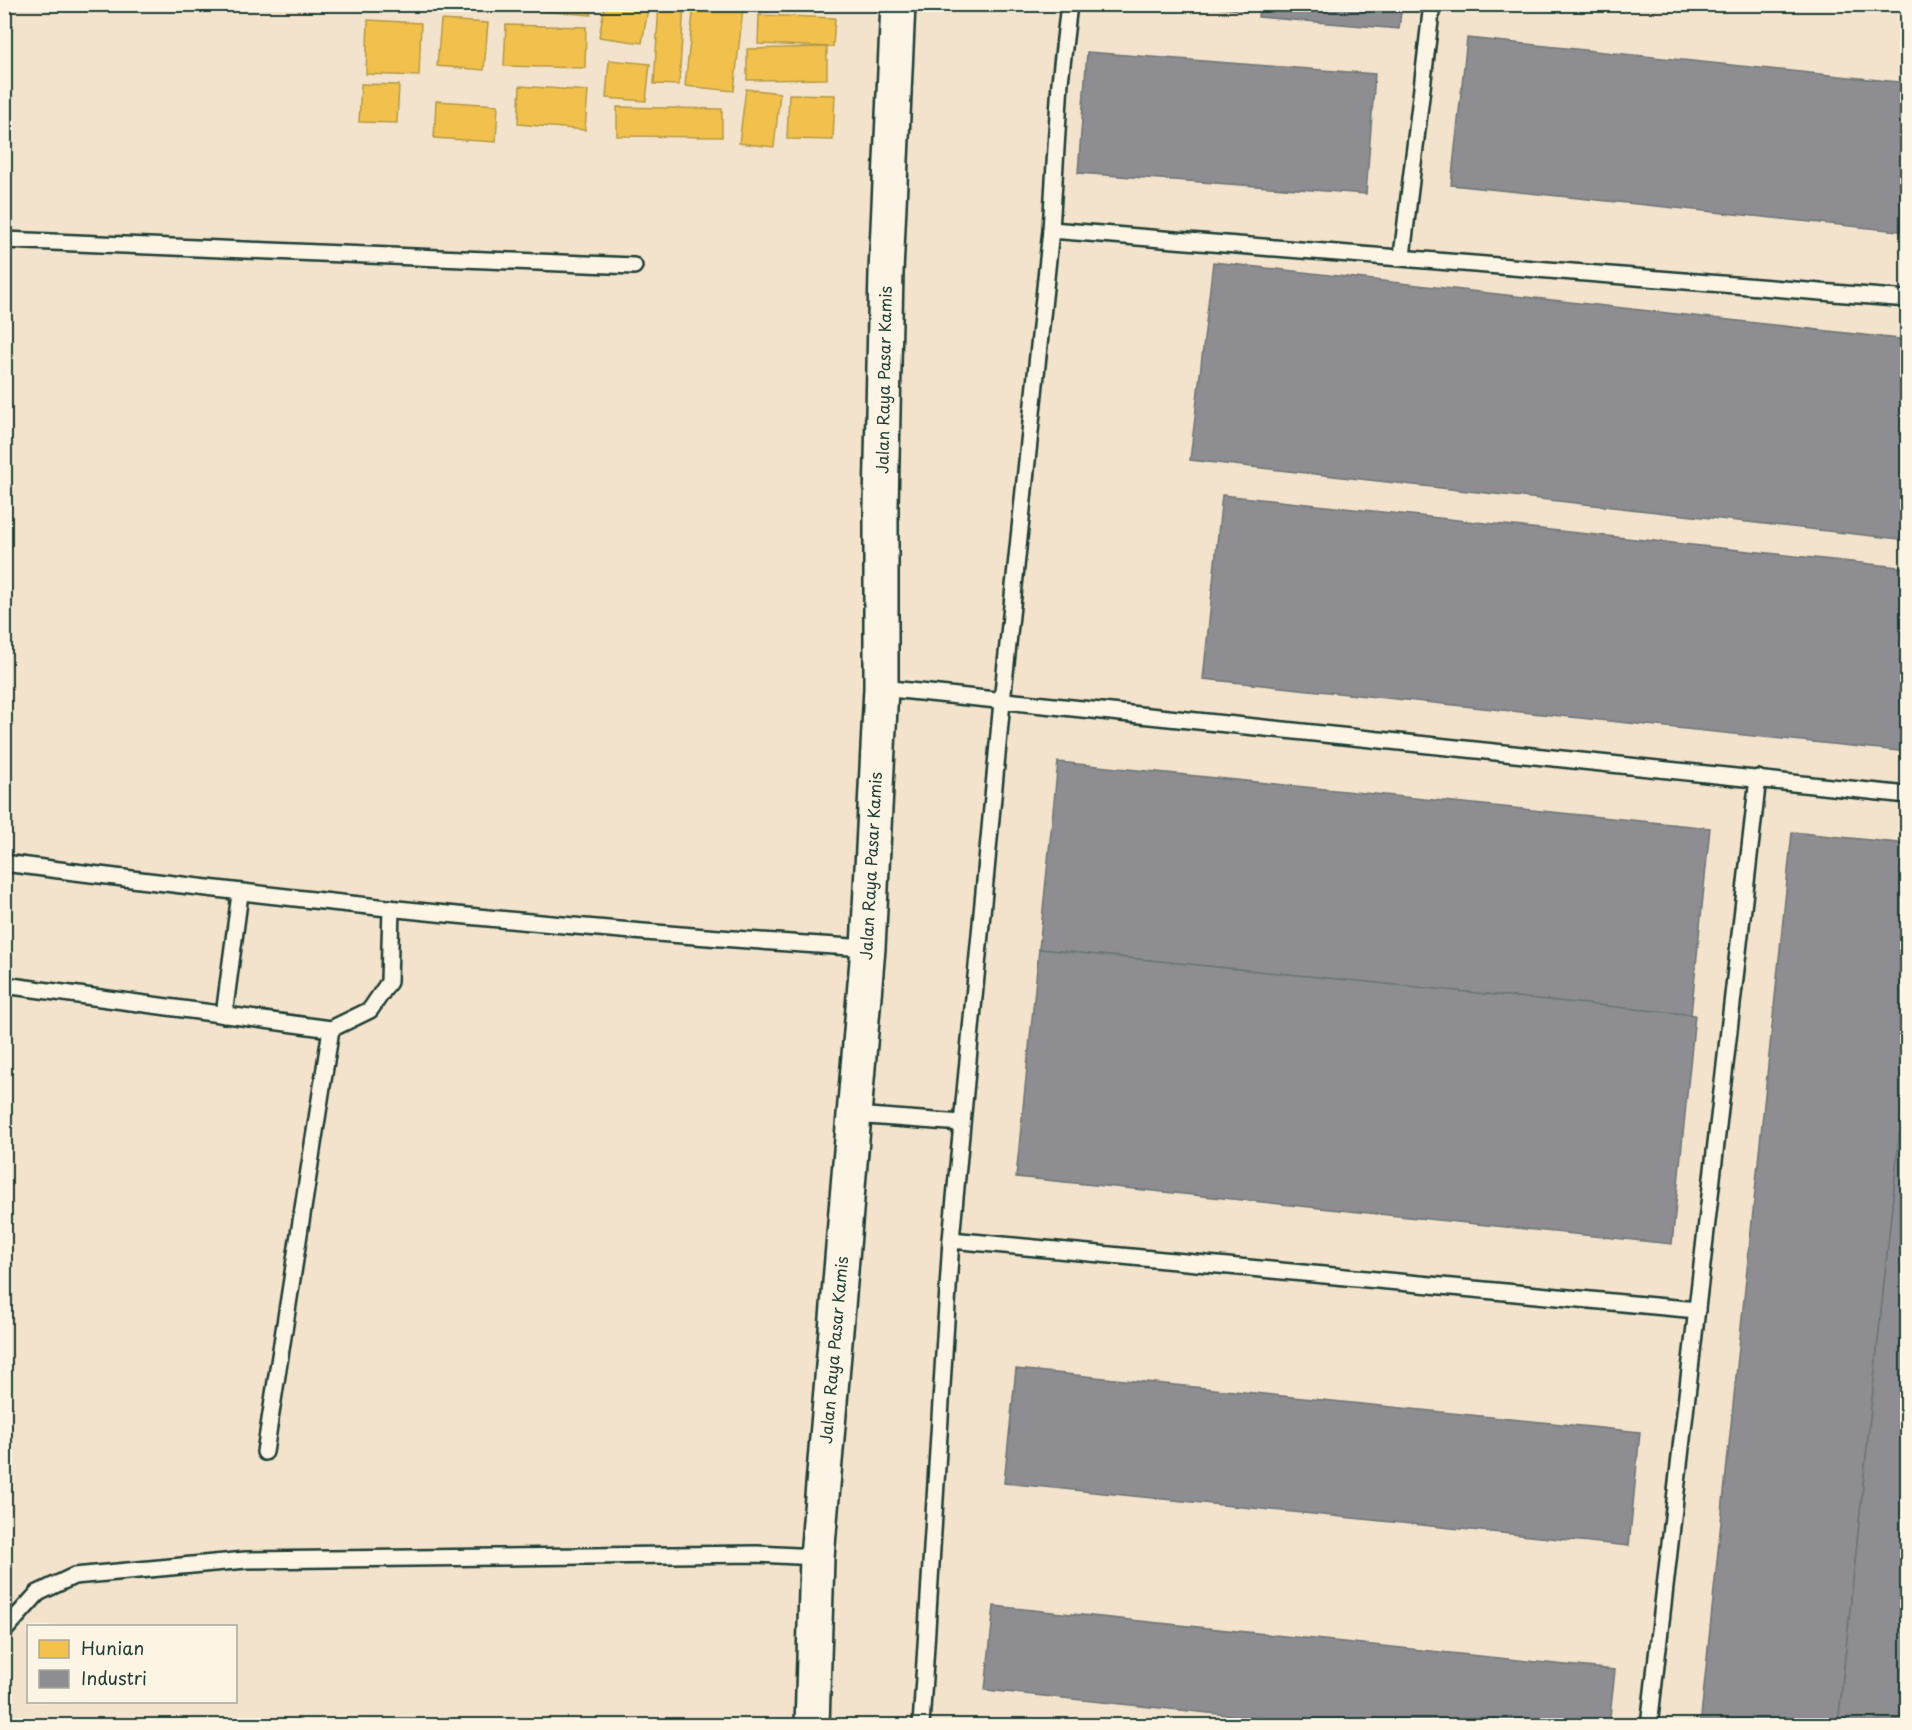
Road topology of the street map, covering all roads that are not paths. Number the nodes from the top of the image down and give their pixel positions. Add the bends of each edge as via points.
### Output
1 (898, 4) edge
2 (1069, 4) edge
3 (1432, 4) edge
4 (1050, 230) junction
5 (4, 240) edge
6 (1402, 256) junction
7 (634, 266) dead end
8 (1908, 299) edge
9 (881, 688) junction
10 (1002, 702) junction
11 (1758, 778) junction
12 (1908, 795) edge
13 (4, 863) edge
14 (240, 894) junction
15 (391, 908) junction
16 (868, 948) junction
17 (4, 986) edge
18 (224, 1014) junction
19 (331, 1029) junction
20 (854, 1115) junction
21 (962, 1123) junction
22 (951, 1240) junction
23 (1697, 1310) junction
24 (265, 1452) dead end
25 (817, 1557) junction
26 (4, 1631) edge
27 (812, 1725) edge
28 (921, 1725) edge
29 (1649, 1725) edge

1 - 9 main road, Jalan Raya Pasar Kamis via 886,272
2 - 4 lane
3 - 6 lane
4 - 6 lane
4 - 10 lane
5 - 7 lane
6 - 8 lane
9 - 10 lane
9 - 16 main road, Jalan Raya Pasar Kamis
10 - 11 lane
10 - 21 lane
11 - 12 lane
11 - 23 lane
13 - 14 lane
14 - 15 lane
14 - 18 lane
15 - 16 lane via 732,940
15 - 19 lane via 389,982 370,1010
16 - 20 main road, Jalan Raya Pasar Kamis
17 - 18 lane
18 - 19 lane
19 - 24 lane
20 - 21 lane
20 - 25 main road, Jalan Raya Pasar Kamis
21 - 22 lane
22 - 23 lane
22 - 28 lane
23 - 29 lane
25 - 26 lane via 757,1554 246,1560 74,1576 38,1593
25 - 27 main road, Jalan Raya Pasar Kamis

